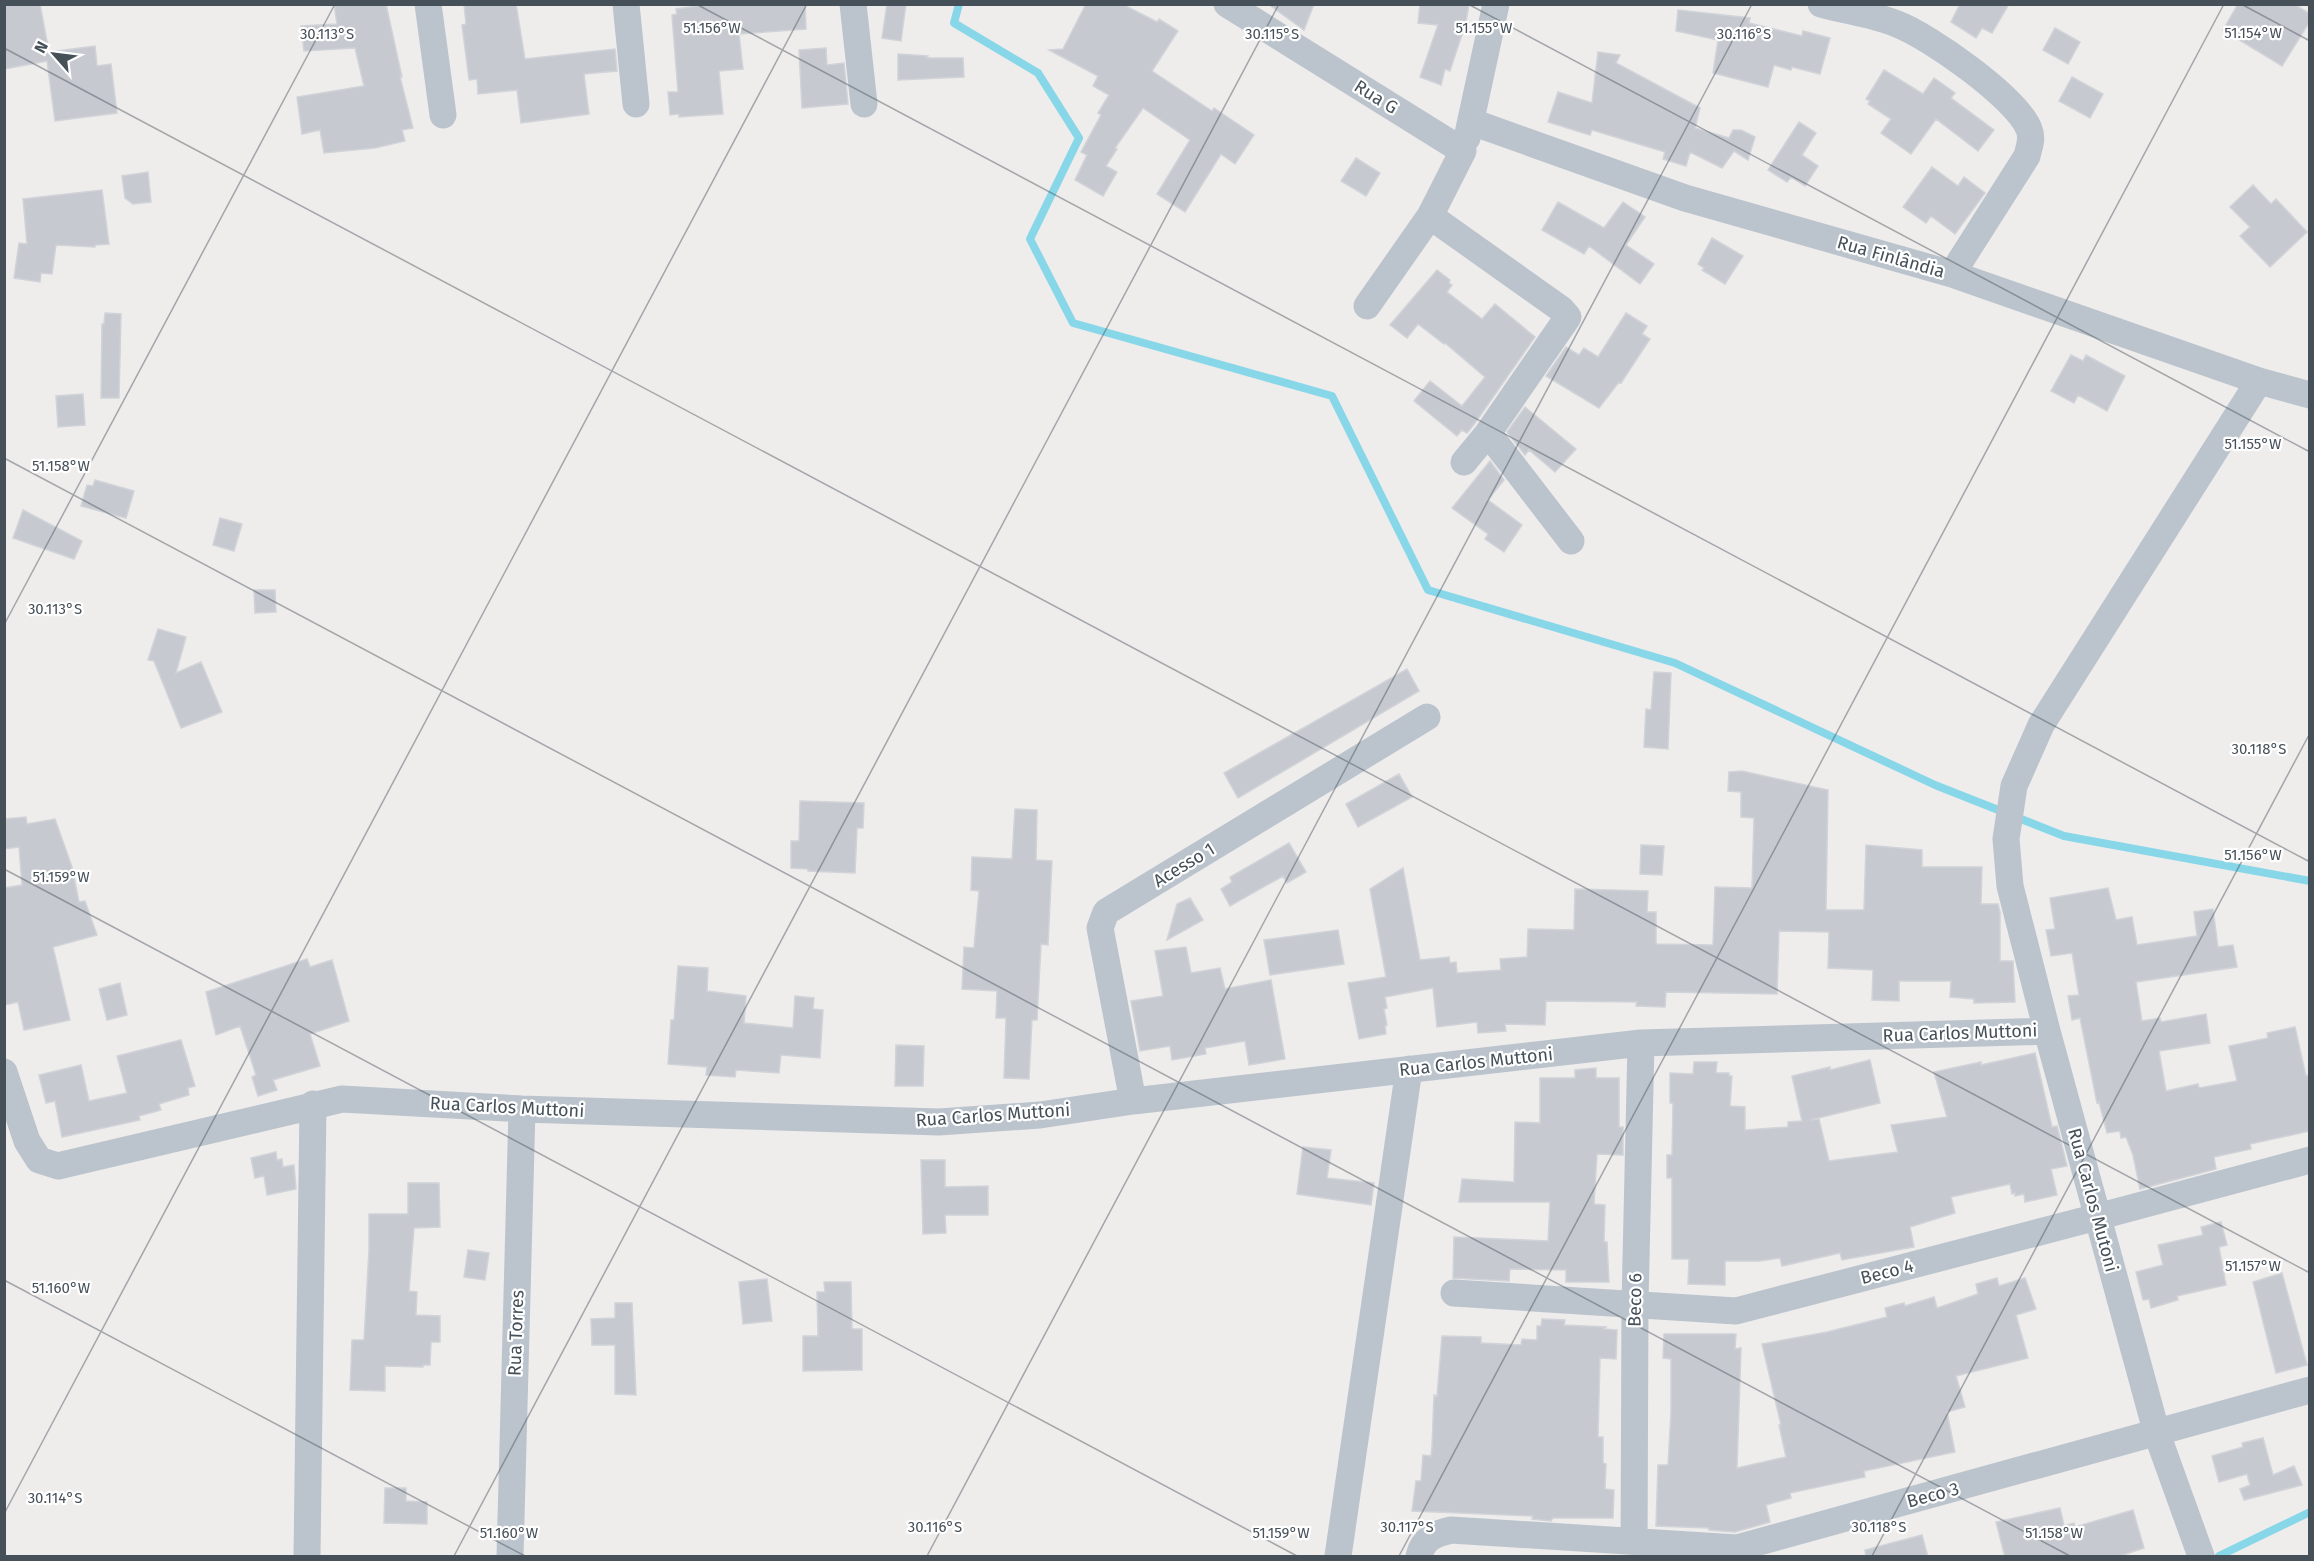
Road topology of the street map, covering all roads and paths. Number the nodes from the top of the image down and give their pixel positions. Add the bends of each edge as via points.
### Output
1 (428, 4) edge
2 (626, 4) edge
3 (853, 4) edge
4 (1227, 4) edge
5 (1496, 4) edge
6 (1821, 4) edge
7 (636, 104) dead end
8 (864, 104) dead end
9 (443, 115) dead end
10 (1472, 122) junction
11 (1463, 151) junction
12 (1430, 216) junction
13 (1952, 274) junction
14 (1367, 306) dead end
15 (2259, 381) junction
16 (2310, 396) edge
17 (1488, 433) junction
18 (1464, 462) dead end
19 (1571, 541) dead end
20 (1427, 717) dead end
21 (2047, 1030) junction
22 (1641, 1043) junction
23 (1409, 1070) junction
24 (4, 1072) edge
25 (1132, 1101) junction
26 (313, 1104) junction
27 (522, 1109) junction
28 (2310, 1160) edge
29 (2097, 1217) junction
30 (1454, 1293) dead end
31 (1635, 1303) junction
32 (2310, 1390) edge
33 (2157, 1434) junction
34 (1634, 1549) edge
35 (307, 1557) edge
36 (510, 1557) edge
37 (1338, 1557) edge
38 (1419, 1557) edge
39 (2201, 1557) edge

1 - 9 street
2 - 7 street
3 - 8 street
4 - 11 street, Rua G
5 - 10 street
6 - 13 street via 1897,24 1929,42 1998,90 2029,130 2031,143 2026,156
10 - 11 street
10 - 13 street, Rua Finlândia via 1685,198
11 - 12 street
12 - 14 street
12 - 17 street via 1568,317
13 - 15 street, Rua Finlândia
15 - 16 street, Rua Finlândia
15 - 21 street, Rua Carlos Mutoni via 2041,725 2014,786 2006,839 2010,886
17 - 18 street
17 - 19 street
20 - 25 street, Acesso 1 via 1106,912 1100,928
21 - 22 street, Rua Carlos Muttoni
21 - 29 street, Rua Carlos Mutoni
22 - 23 street, Rua Carlos Muttoni
22 - 31 street, Beco 6
23 - 25 street, Rua Carlos Muttoni
23 - 37 street
24 - 26 street, Rua Carlos Muttoni via 27,1141 39,1160 58,1166
25 - 27 street, Rua Carlos Muttoni via 1040,1115 939,1122
26 - 27 street, Rua Carlos Muttoni via 342,1099
26 - 35 street
27 - 36 street, Rua Torres
28 - 29 street, Beco 4
29 - 31 street, Beco 4 via 1736,1311
29 - 33 street, Rua Carlos Mutoni
30 - 31 street, Beco 4
31 - 34 street, Beco 6
32 - 33 street, Beco 3
33 - 34 street, Beco 3 via 1737,1548
33 - 39 street, Rua Carlos Mutoni
34 - 38 street, Beco 3 via 1451,1530 1434,1534 1421,1545

